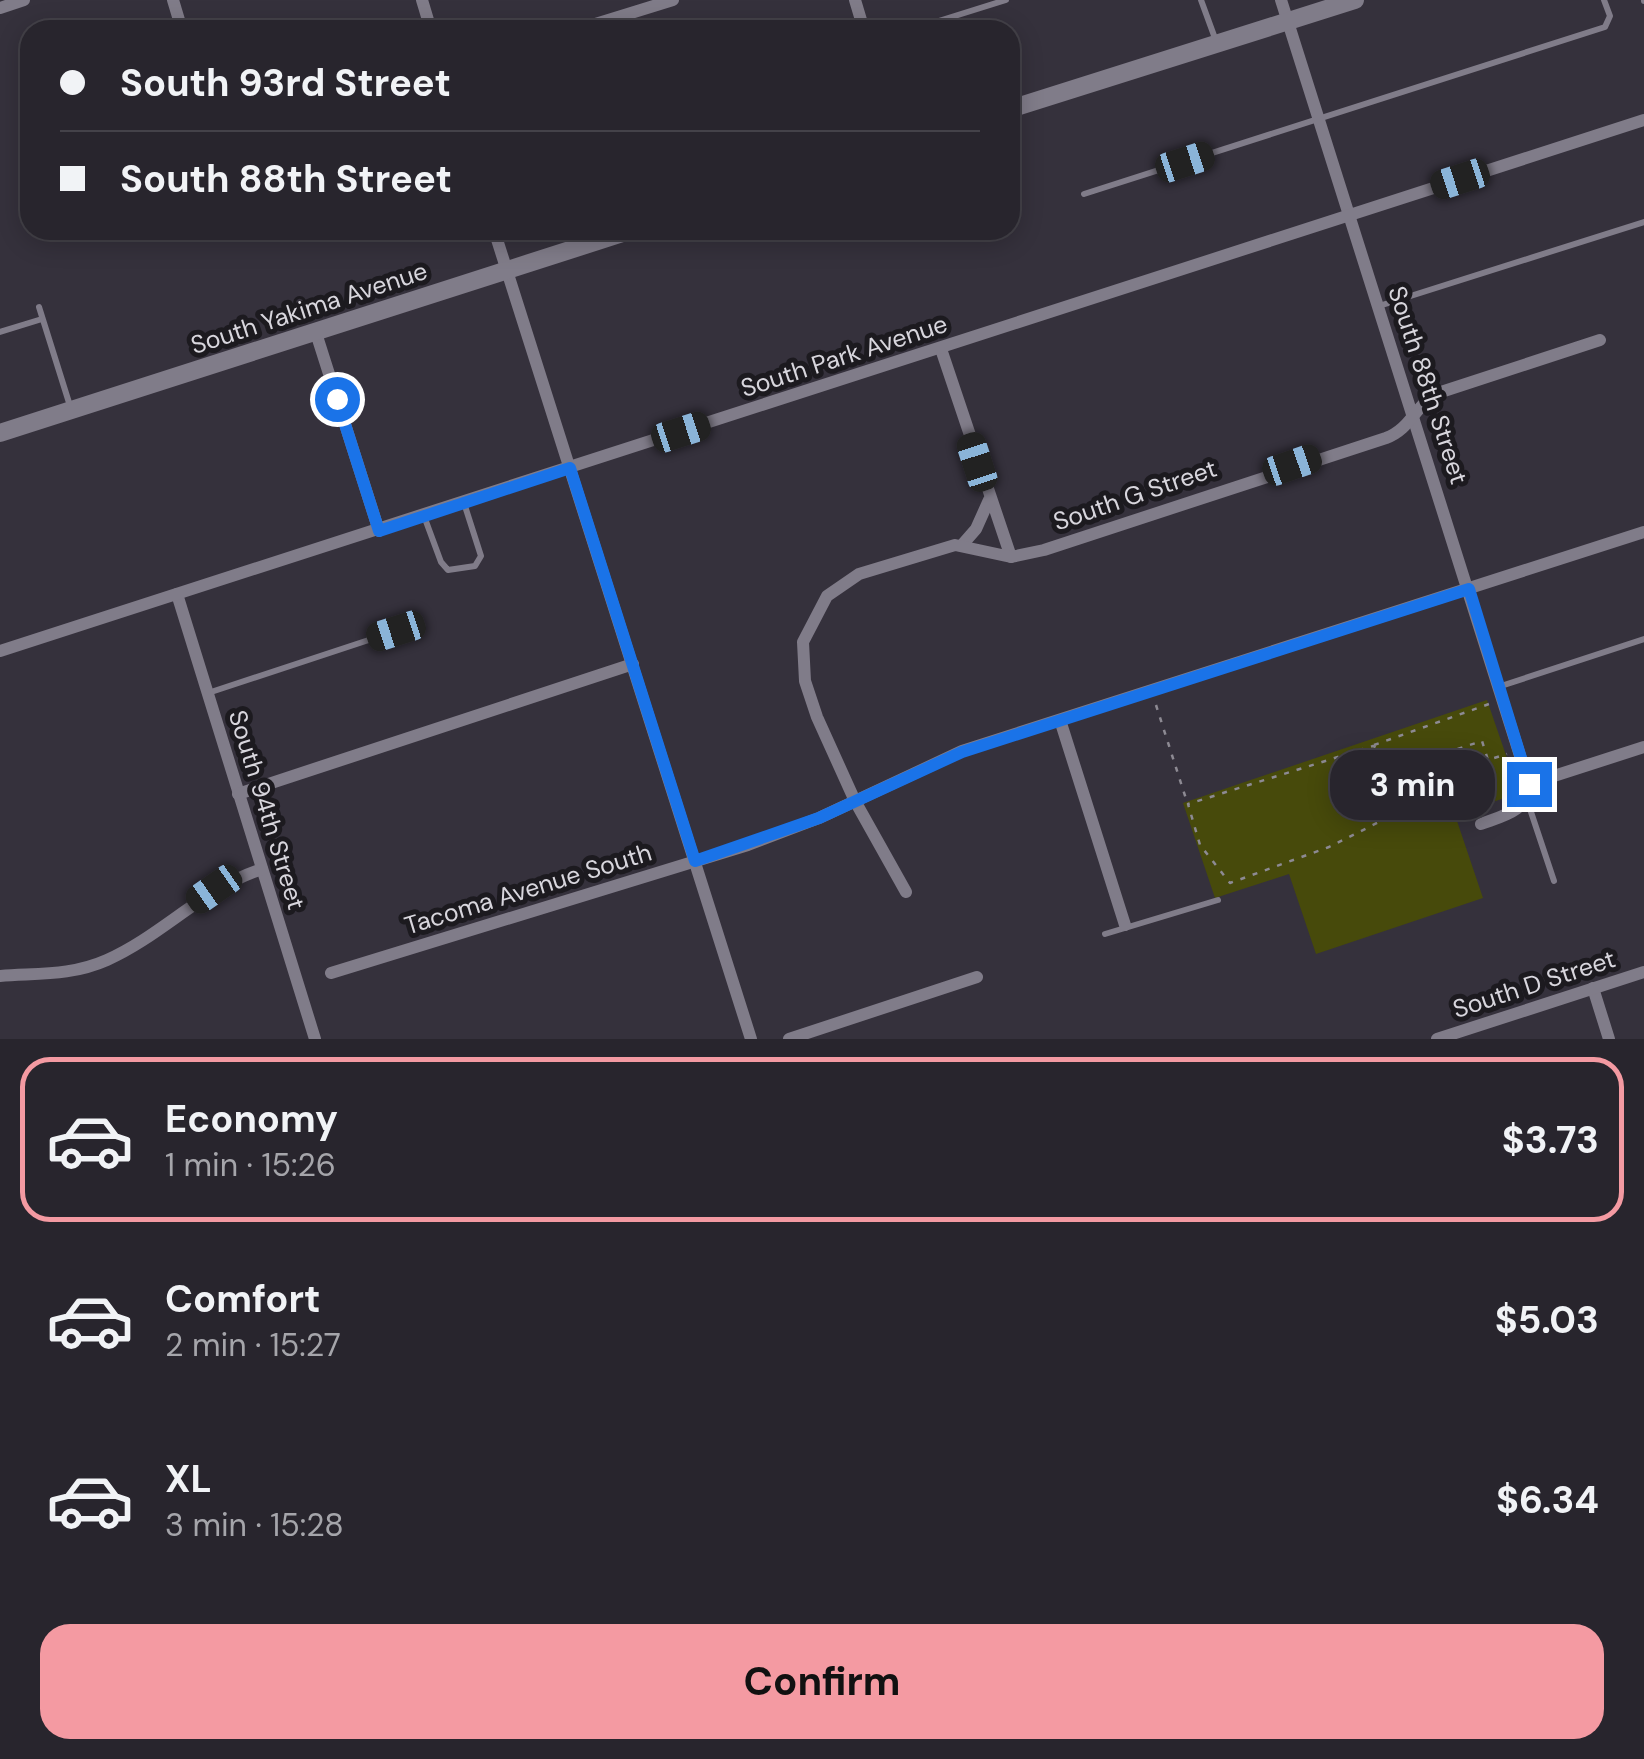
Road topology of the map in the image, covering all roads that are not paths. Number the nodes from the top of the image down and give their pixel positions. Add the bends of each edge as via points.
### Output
1 (24, 0) edge
2 (673, 0) edge
3 (1006, 0) edge
4 (1201, 0) edge
5 (1281, 0) edge
6 (1356, 0) edge
7 (1604, 0) edge
8 (0, 8) edge
9 (608, 20) edge
10 (942, 20) edge
11 (1288, 21) junction
12 (1217, 43) junction
13 (1020, 107) edge
14 (1320, 120) junction
15 (1644, 120) edge
16 (1084, 194) dead end
17 (1350, 215) junction
18 (1644, 222) edge
19 (497, 240) edge
20 (588, 240) edge
21 (507, 270) junction
22 (1379, 306) junction
23 (39, 308) dead end
24 (42, 319) junction
25 (0, 332) edge
26 (316, 332) junction
27 (1600, 340) dead end
28 (940, 349) junction
29 (71, 410) junction
30 (1414, 413) junction
31 (0, 433) edge
32 (570, 468) junction
33 (989, 500) junction
34 (464, 503) junction
35 (424, 516) junction
36 (379, 531) junction
37 (1644, 532) edge
38 (962, 545) junction
39 (1010, 556) junction
40 (1469, 589) junction
41 (177, 594) junction
42 (396, 631) dead end
43 (1644, 639) edge
44 (0, 652) edge
45 (632, 664) junction
46 (1503, 693) junction
47 (207, 694) junction
48 (1060, 720) junction
49 (1644, 747) edge
50 (1529, 784) junction
51 (238, 794) junction
52 (1527, 800) junction
53 (855, 802) junction
54 (1481, 824) dead end
55 (695, 861) junction
56 (262, 869) junction
57 (1554, 881) dead end
58 (906, 892) dead end
59 (1218, 900) dead end
60 (1125, 925) junction
61 (1104, 934) dead end
62 (1644, 972) edge
63 (331, 973) dead end
64 (0, 976) edge
65 (977, 977) dead end
66 (1593, 988) junction
67 (315, 1039) edge
68 (751, 1039) edge
69 (789, 1039) edge
70 (1437, 1039) edge
71 (1609, 1039) edge

1 - 8 street
2 - 9 street
3 - 10 lane
4 - 12 lane
5 - 11 street, South 88th Street
6 - 11 main road
7 - 14 lane via 1610,16 1605,27
11 - 12 main road
11 - 14 street, South 88th Street
12 - 13 main road
14 - 16 lane
14 - 17 street, South 88th Street
15 - 17 street, South Park Avenue
17 - 22 street, South 88th Street
17 - 28 street, South Park Avenue
18 - 22 lane
19 - 21 street
20 - 21 main road, South Yakima Avenue
21 - 26 main road, South Yakima Avenue
21 - 32 street
22 - 30 street, South 88th Street
23 - 24 lane
24 - 25 lane
24 - 29 lane
26 - 29 main road, South Yakima Avenue
26 - 36 street
27 - 30 street, South G Street via 1438,393
28 - 32 street, South Park Avenue
28 - 33 street
29 - 31 main road, South Yakima Avenue
30 - 39 street, South G Street via 1407,426 1386,438
30 - 40 street, South 88th Street
32 - 34 street, South Park Avenue
32 - 45 street
33 - 38 street
33 - 39 street
34 - 35 street, South Park Avenue
34 - 35 lane via 480,556 475,566 455,572 440,562
35 - 36 street, South Park Avenue
36 - 41 street, South Park Avenue
37 - 40 street, Tacoma Avenue South
38 - 39 street
38 - 53 street via 846,581 827,596 803,642 805,680
40 - 46 street, South 88th Street
40 - 48 street, Tacoma Avenue South
41 - 44 street, South Park Avenue
41 - 47 street, South 94th Street
42 - 47 lane
43 - 46 lane
45 - 51 street
45 - 55 street
46 - 50 street, South 88th Street
47 - 51 street, South 94th Street
48 - 53 street, Tacoma Avenue South via 922,767
48 - 60 street
49 - 50 street
50 - 52 street
51 - 56 street, South 94th Street
52 - 54 street
52 - 57 lane
53 - 55 street, Tacoma Avenue South
53 - 58 street
55 - 63 street, Tacoma Avenue South
55 - 68 street
56 - 64 street via 226,882 104,961 60,975
56 - 67 street, South 94th Street
59 - 60 lane
60 - 61 lane
62 - 66 street, South D Street
65 - 69 street
66 - 70 street, South D Street
66 - 71 street

